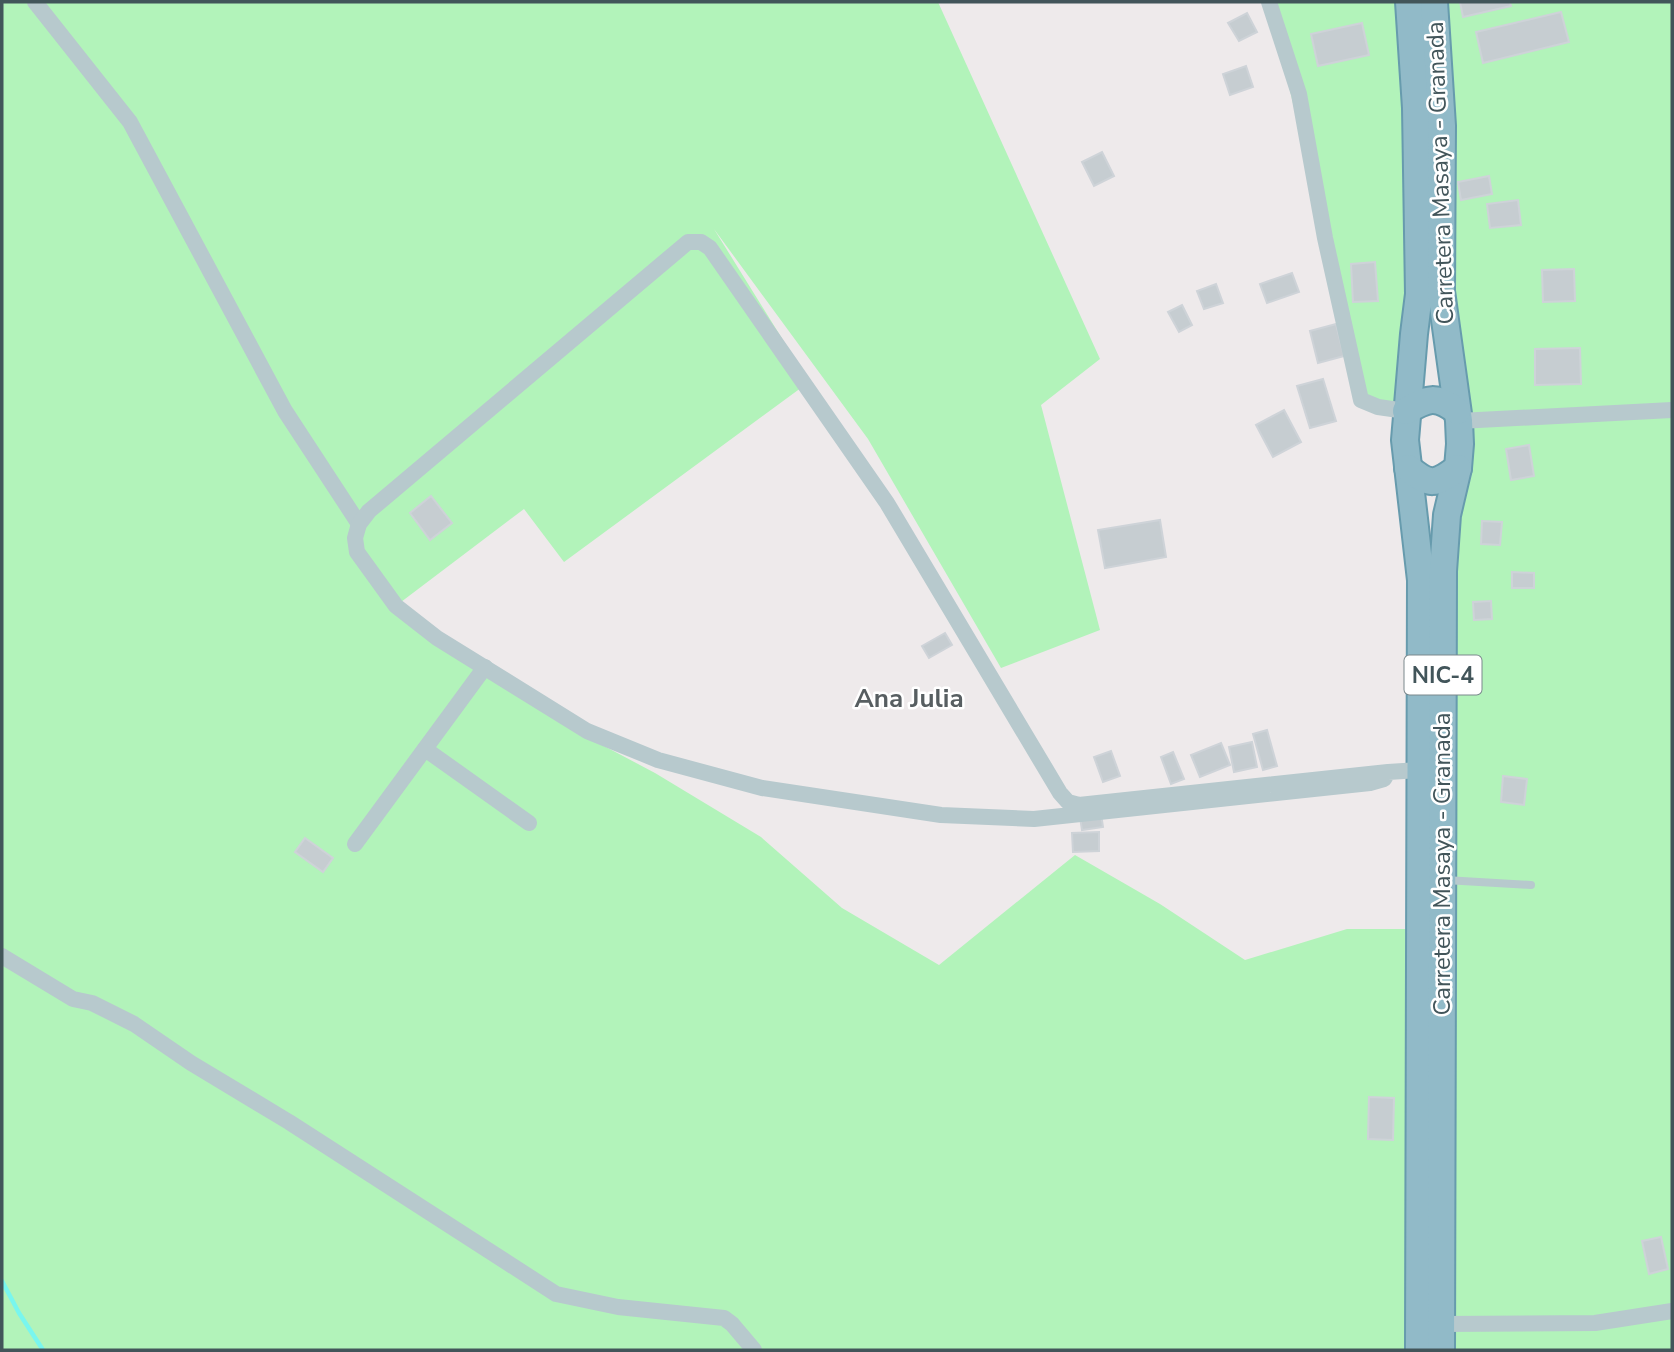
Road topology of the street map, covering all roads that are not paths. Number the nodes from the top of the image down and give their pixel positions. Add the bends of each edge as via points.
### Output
1 (35, 2) edge
2 (1269, 2) edge
3 (1409, 2) edge
4 (1434, 2) edge
5 (1672, 410) edge
6 (1406, 411) junction
7 (1458, 416) junction
8 (1408, 468) junction
9 (1458, 468) junction
10 (359, 524) junction
11 (485, 667) junction
12 (425, 749) junction
13 (1419, 770) junction
14 (1388, 772) junction
15 (529, 823) dead end
16 (355, 844) dead end
17 (1442, 880) junction
18 (1531, 885) dead end
19 (2, 956) edge
20 (1672, 1311) edge
21 (1442, 1324) junction
22 (754, 1350) edge
23 (1419, 1350) edge
24 (1441, 1350) edge

1 - 10 street via 131,122 285,411
2 - 6 street via 1299,94 1361,400
3 - 6 highway, Carretera Masaya - Granada / NIC-4 via 1419,294
4 - 7 highway, Carretera Masaya - Granada / NIC-4 via 1442,126 1441,291
5 - 7 street
6 - 7 highway via 1434,399 1446,403
6 - 8 highway, Carretera Masaya - Granada / NIC-4
7 - 9 highway, Carretera Masaya - Granada / NIC-4
8 - 9 highway via 1430,483
8 - 13 highway, Carretera Masaya - Granada / NIC-4 via 1421,580
9 - 17 highway, Carretera Masaya - Granada / NIC-4 via 1447,515 1443,571
10 - 11 street via 357,552 396,606
10 - 14 street via 688,242 701,242 710,248 887,503 1068,802 1079,805
11 - 12 street
11 - 14 street via 587,731 658,760 762,788 941,815 1034,818 1370,783 1384,779
12 - 15 street
12 - 16 street
13 - 14 street
13 - 23 highway, Carretera Masaya - Granada / NIC-4
17 - 18 lane
17 - 21 highway, Carretera Masaya - Granada / NIC-4
19 - 22 street via 73,999 92,1003 134,1024 556,1294 618,1307 724,1318
20 - 21 street via 1595,1323
21 - 24 highway, Carretera Masaya - Granada / NIC-4

